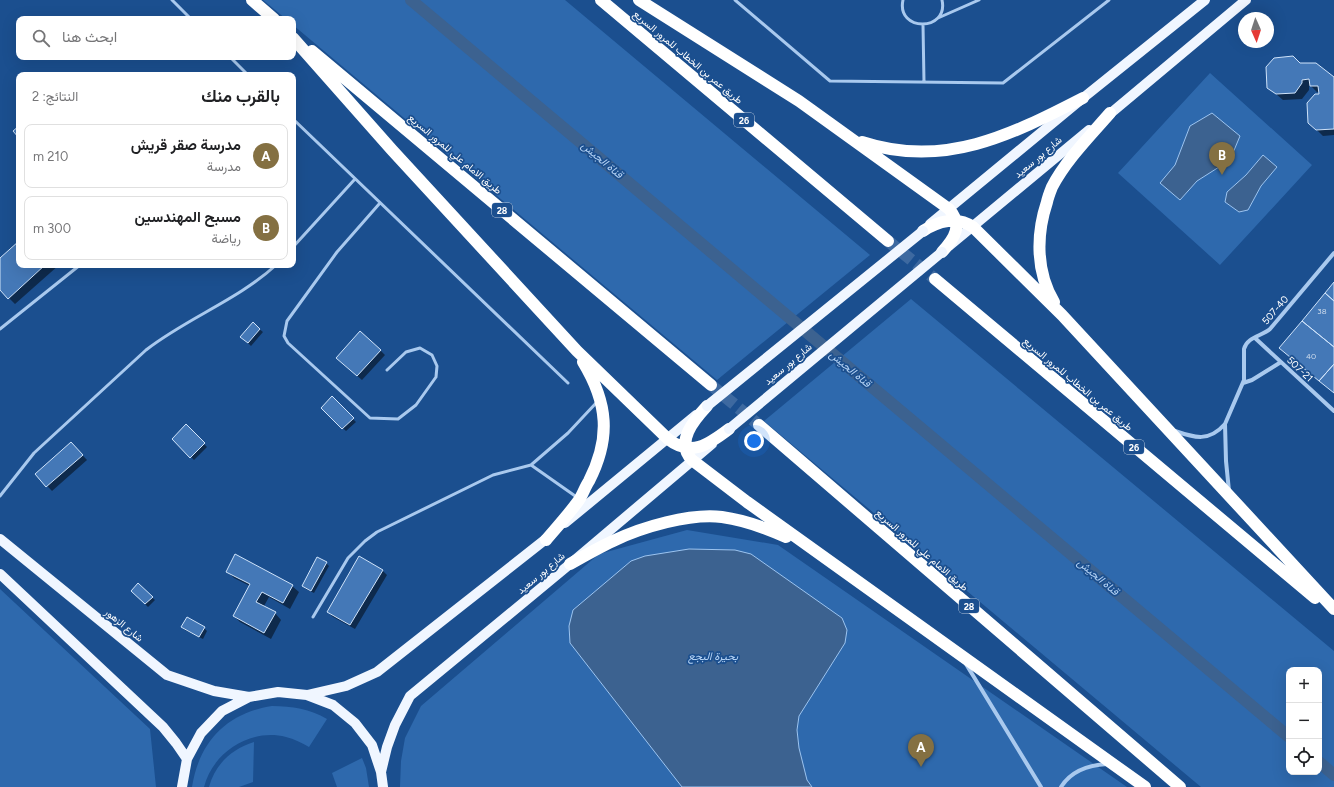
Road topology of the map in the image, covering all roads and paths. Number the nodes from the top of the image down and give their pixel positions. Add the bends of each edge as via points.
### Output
1 (172, 0) edge
2 (252, 0) edge
3 (601, 0) edge
4 (639, 0) edge
5 (735, 0) edge
6 (903, 0) edge
7 (942, 0) edge
8 (979, 0) edge
9 (1109, 0) edge
10 (1205, 0) edge
11 (1246, 0) edge
12 (188, 16) edge
13 (271, 16) edge
14 (937, 19) junction
15 (923, 25) junction
16 (296, 38) edge
17 (296, 41) edge
18 (233, 60) edge
19 (245, 72) edge
20 (924, 82) junction
21 (1083, 98) junction
22 (1110, 113) junction
23 (296, 122) edge
24 (852, 139) junction
25 (356, 179) junction
26 (380, 202) junction
27 (952, 222) junction
28 (973, 227) junction
29 (923, 231) joint
30 (888, 241) tunnel mouth
31 (296, 244) edge
32 (942, 252) joint
33 (1334, 253) edge
34 (76, 268) edge
35 (272, 268) edge
36 (934, 279) tunnel mouth
37 (1062, 315) junction
38 (0, 329) edge
39 (1255, 338) junction
40 (577, 351) junction
41 (1282, 362) junction
42 (387, 370) dead end
43 (568, 383) dead end
44 (1243, 383) junction
45 (711, 385) tunnel mouth
46 (600, 399) junction
47 (707, 406) joint
48 (1334, 411) edge
49 (1225, 424) junction
50 (759, 425) tunnel mouth
51 (729, 429) joint
52 (1166, 429) junction
53 (686, 443) junction
54 (692, 460) junction
55 (532, 465) junction
56 (0, 496) edge
57 (1230, 497) junction
58 (579, 499) junction
59 (0, 539) edge
60 (546, 540) junction
61 (806, 545) junction
62 (570, 564) junction
63 (0, 574) edge
64 (1334, 609) edge
65 (1334, 614) edge
66 (313, 617) dead end
67 (959, 654) junction
68 (307, 695) junction
69 (249, 697) junction
70 (187, 759) junction
71 (1112, 763) junction
72 (381, 772) junction
73 (182, 787) edge
74 (383, 787) edge
75 (1041, 787) edge
76 (1061, 787) edge
77 (1145, 787) edge
78 (1180, 787) edge

1 - 12 lane
2 - 13 highway
3 - 30 highway, طريق عمر بن الخطاب للمرور السريع / 26
4 - 24 highway via 799,101
5 - 20 lane via 830,81
6 - 15 lane via 903,10 910,21
7 - 14 lane via 942,9
8 - 14 lane
9 - 20 lane via 1004,83
10 - 21 main road, شارع بور سعيد
11 - 22 main road, شارع بور سعيد
14 - 15 lane
15 - 20 lane
16 - 45 highway, طريق الامام علي للمرور السريع / 28
17 - 40 highway
18 - 19 lane
21 - 24 highway via 1030,124 963,148 917,152 872,146
21 - 27 main road, شارع بور سعيد
22 - 28 main road, شارع بور سعيد
22 - 37 highway via 1067,164 1051,188 1040,225 1042,273 1049,294
23 - 25 lane
24 - 27 highway
25 - 26 lane
25 - 31 lane
26 - 42 lane via 296,308 288,321 284,336 288,343 370,418 398,419 416,405 436,377 437,366 432,355 420,348 406,352
26 - 43 lane
27 - 28 highway via 965,223
27 - 29 highway via 935,224
27 - 32 highway via 952,240
28 - 37 highway
29 - 47 main road, شارع بور سعيد, bridge
32 - 51 main road, شارع بور سعيد, bridge
33 - 39 street, 507-40 via 1272,327
34 - 38 lane
35 - 56 lane via 247,288 163,337 146,350 34,453
36 - 65 highway, طريق عمر بن الخطاب للمرور السريع / 26
37 - 52 highway
39 - 41 street, 507-21
39 - 44 street, 507-40 via 1245,346
40 - 46 highway
40 - 53 highway
41 - 44 street
41 - 48 street, 507-21
44 - 49 street, 507-40
46 - 55 lane via 568,433
46 - 58 highway via 604,435 594,469
47 - 53 highway via 691,425
49 - 52 street via 1216,432 1204,437
49 - 57 street, 507-40
50 - 78 highway, طريق الامام علي للمرور السريع / 28
51 - 53 highway via 710,442
52 - 57 highway
53 - 54 highway via 687,454
53 - 60 main road
54 - 61 highway
54 - 62 main road, شارع بور سعيد
55 - 58 lane
55 - 66 lane via 493,475 377,532 364,541 348,558
57 - 64 highway
58 - 60 highway
59 - 69 main road, شارع الزهور via 167,675 214,691
60 - 68 main road via 377,672 346,686
61 - 62 highway via 746,522 721,517 692,518 641,529 613,540
61 - 67 highway
62 - 72 main road, شارع بور سعيد via 410,696 395,725
63 - 70 main road via 162,727
67 - 71 highway
67 - 75 street
68 - 69 main road via 278,692
68 - 72 main road via 333,705 355,723 372,746
69 - 70 main road via 222,711 201,733
70 - 73 main road
71 - 76 street via 1084,768 1065,781
71 - 77 highway
72 - 74 main road

